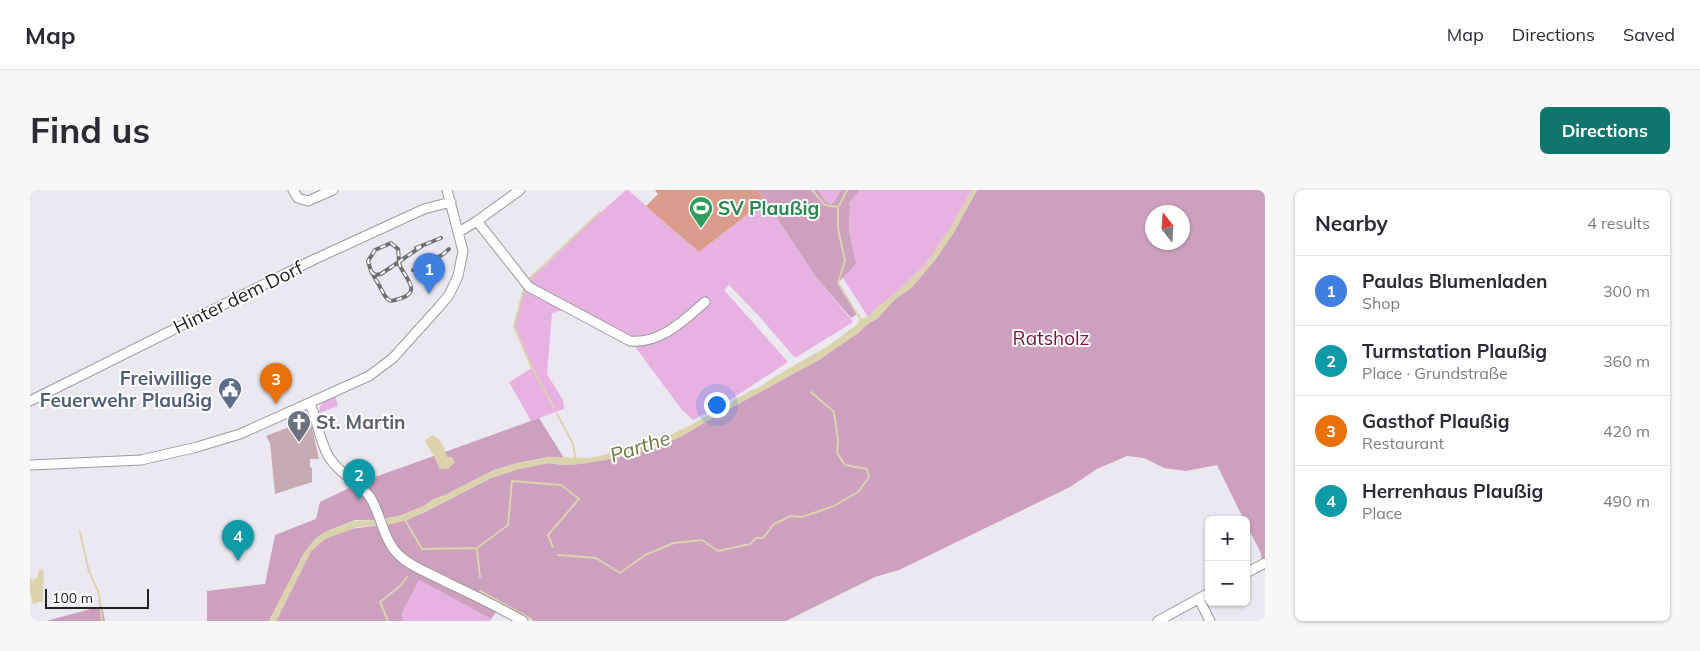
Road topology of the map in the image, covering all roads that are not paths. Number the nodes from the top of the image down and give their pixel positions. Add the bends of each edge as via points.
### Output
1 (293, 190) edge
2 (333, 190) edge
3 (447, 190) edge
4 (520, 190) edge
5 (451, 202) junction
6 (477, 222) junction
7 (459, 232) junction
8 (705, 302) dead end
9 (30, 401) edge
10 (310, 404) junction
11 (30, 465) edge
12 (1264, 566) edge
13 (1250, 571) edge
14 (1205, 595) edge
15 (1199, 598) junction
16 (523, 621) edge
17 (1158, 621) edge
18 (1210, 621) edge

1 - 2 street via 298,198 308,201
3 - 5 street
4 - 6 street
5 - 7 street
5 - 9 street, Hinter dem Dorf via 424,209 312,260
6 - 7 street
6 - 8 street via 529,287 630,341 641,342 665,334
7 - 10 street via 463,251 458,276 438,308 380,368
10 - 11 street via 240,434 158,457
10 - 16 street via 329,457 369,496 396,552 412,565
12 - 13 street
14 - 15 street
15 - 17 street
15 - 18 street

